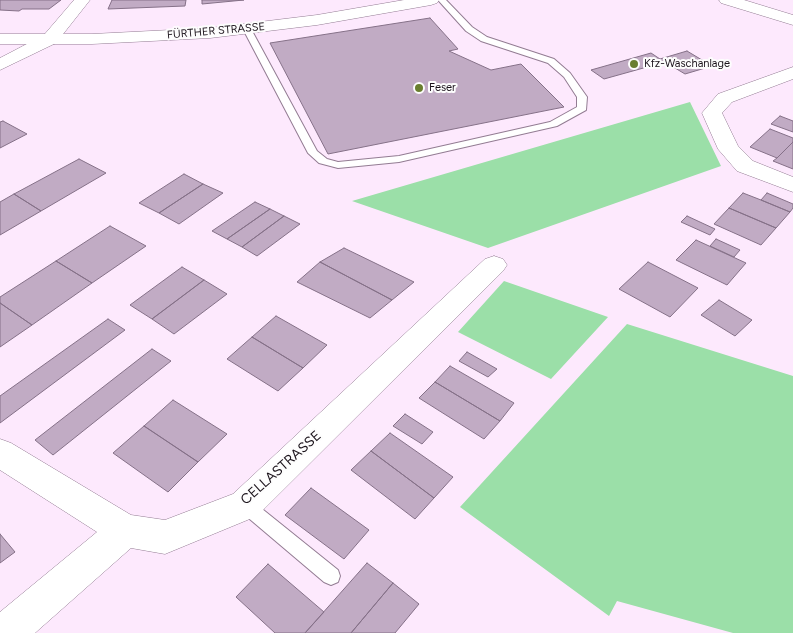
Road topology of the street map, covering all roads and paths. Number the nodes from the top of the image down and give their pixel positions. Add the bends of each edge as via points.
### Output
1 (82, 0) edge
2 (431, 0) edge
3 (442, 0) edge
4 (727, 0) edge
5 (793, 20) edge
6 (247, 29) junction
7 (0, 39) edge
8 (50, 39) junction
9 (0, 64) edge
10 (793, 73) edge
11 (793, 185) edge
12 (494, 265) dead end
13 (0, 453) edge
14 (245, 504) junction
15 (125, 531) junction
16 (331, 576) dead end
17 (5, 633) edge

1 - 8 street
2 - 6 street, FÜRTHER STRASSE
3 - 6 lane via 469,29 484,39 550,61 567,75 582,97 582,108 553,124 399,159 338,165 323,161 312,153
4 - 5 street
6 - 8 street, FÜRTHER STRASSE
7 - 8 street, FÜRTHER STRASSE
8 - 9 street
10 - 11 street via 725,98 712,113 729,149 745,166
12 - 14 street, CELLASTRASSE
13 - 15 street, CELLASTRASSE
14 - 15 street, CELLASTRASSE via 164,537
14 - 16 lane
15 - 17 street

